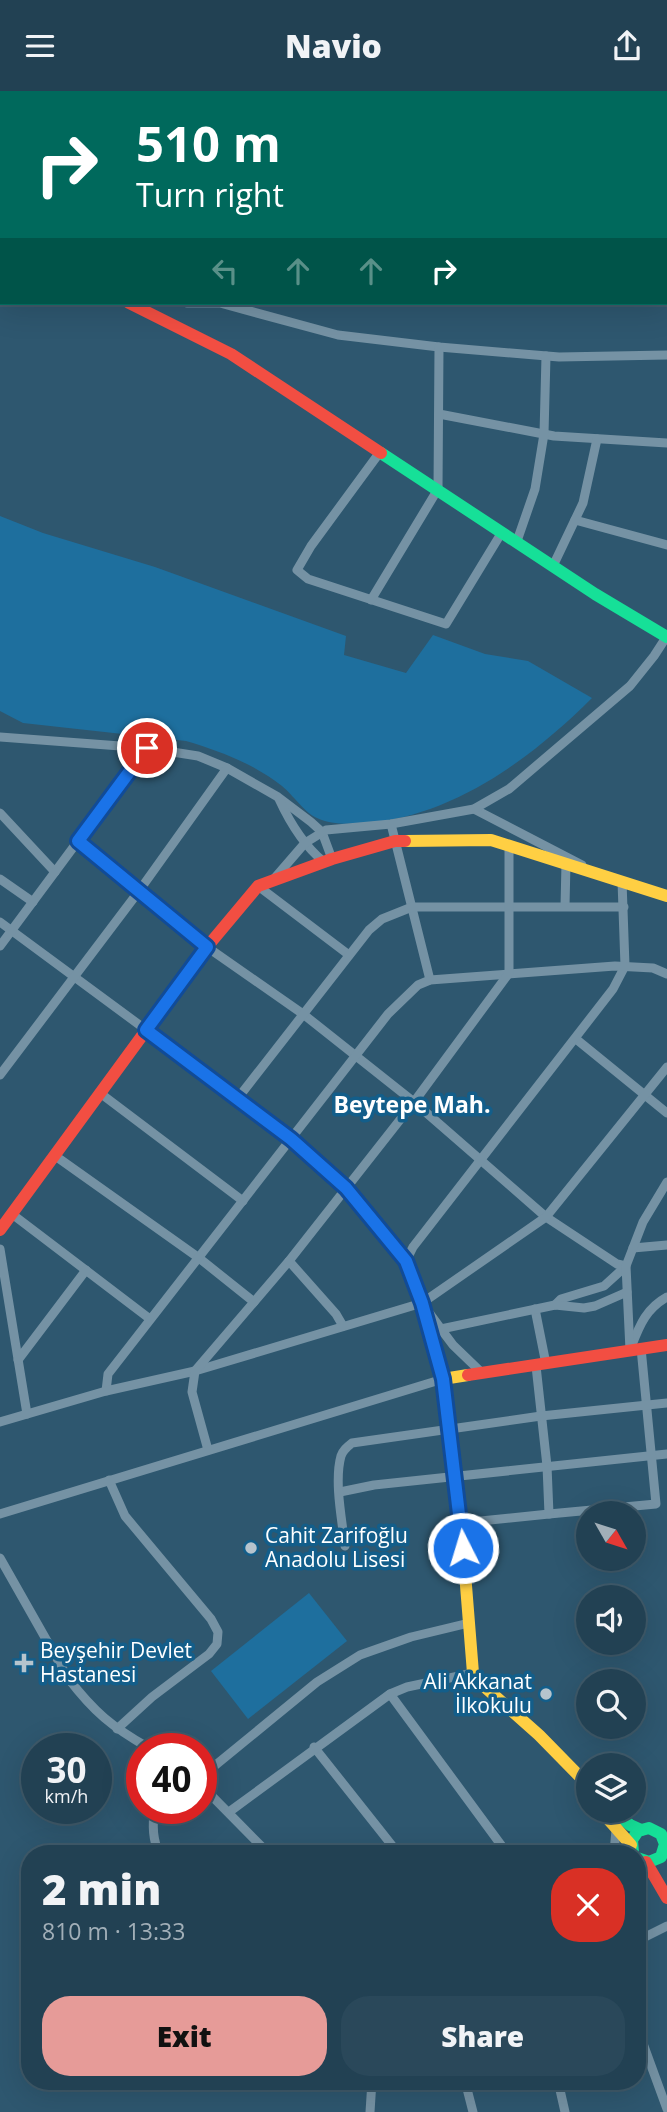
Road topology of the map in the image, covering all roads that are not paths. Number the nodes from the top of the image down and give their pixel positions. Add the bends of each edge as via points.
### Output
1 (133, 305) edge
2 (227, 305) edge
3 (439, 347) junction
4 (667, 355) edge
5 (546, 356) junction
6 (439, 414) junction
7 (544, 434) junction
8 (597, 439) junction
9 (667, 443) edge
10 (380, 451) junction
11 (438, 489) junction
12 (575, 520) junction
13 (502, 532) junction
14 (517, 541) junction
15 (667, 545) edge
16 (553, 566) junction
17 (372, 600) junction
18 (667, 637) edge
19 (0, 737) edge
20 (147, 748) junction
21 (226, 768) junction
22 (278, 797) junction
23 (474, 809) junction
24 (0, 813) edge
25 (391, 824) junction
26 (322, 832) junction
27 (78, 841) junction
28 (396, 841) junction
29 (304, 843) junction
30 (509, 845) junction
31 (328, 861) junction
32 (566, 863) junction
33 (55, 872) junction
34 (596, 872) junction
35 (0, 879) edge
36 (272, 881) junction
37 (622, 881) junction
38 (258, 886) junction
39 (139, 891) junction
40 (667, 896) edge
41 (33, 902) junction
42 (509, 906) junction
43 (565, 906) junction
44 (412, 907) junction
45 (624, 907) junction
46 (0, 922) edge
47 (11, 930) junction
48 (0, 946) edge
49 (207, 947) junction
50 (349, 955) junction
51 (625, 966) junction
52 (509, 973) junction
53 (667, 974) edge
54 (74, 977) junction
55 (430, 980) junction
56 (303, 1014) junction
57 (146, 1030) junction
58 (576, 1039) junction
59 (356, 1056) junction
60 (667, 1067) edge
61 (0, 1075) edge
62 (100, 1093) junction
63 (645, 1095) junction
64 (238, 1098) junction
65 (414, 1102) junction
66 (667, 1113) edge
67 (291, 1139) junction
68 (54, 1155) junction
69 (480, 1159) junction
70 (667, 1182) edge
71 (346, 1188) junction
72 (243, 1201) junction
73 (12, 1214) junction
74 (546, 1217) junction
75 (0, 1230) edge
76 (667, 1245) edge
77 (633, 1248) junction
78 (0, 1249) edge
79 (199, 1258) junction
80 (289, 1261) junction
81 (406, 1261) junction
82 (626, 1266) junction
83 (86, 1270) junction
84 (627, 1292) junction
85 (667, 1297) edge
86 (254, 1302) junction
87 (422, 1303) junction
88 (555, 1305) junction
89 (535, 1309) junction
90 (150, 1319) junction
91 (343, 1326) junction
92 (441, 1329) junction
93 (667, 1345) edge
94 (636, 1349) junction
95 (18, 1360) junction
96 (541, 1365) junction
97 (195, 1371) junction
98 (482, 1373) junction
99 (443, 1379) junction
100 (106, 1391) junction
101 (667, 1403) edge
102 (646, 1406) junction
103 (27, 1414) junction
104 (541, 1416) junction
105 (0, 1422) edge
106 (449, 1429) junction
107 (208, 1450) junction
108 (667, 1454) edge
109 (651, 1457) junction
110 (547, 1466) junction
111 (455, 1476) junction
112 (109, 1481) junction
113 (340, 1492) junction
114 (0, 1514) edge
115 (549, 1514) junction
116 (461, 1523) junction
117 (345, 1546) dead end
118 (0, 1558) edge
119 (469, 1623) junction
120 (473, 1673) junction
121 (390, 1694) junction
122 (117, 1729) junction
123 (126, 1734) edge
124 (539, 1734) junction
125 (314, 1747) junction
126 (217, 1764) edge
127 (576, 1773) edge
128 (576, 1780) edge
129 (217, 1800) edge
130 (229, 1812) junction
131 (610, 1823) edge
132 (628, 1823) edge
133 (152, 1824) edge
134 (667, 1825) edge
135 (646, 1829) junction
136 (616, 1830) junction
137 (155, 1845) edge
138 (260, 1845) edge
139 (392, 1845) edge
140 (501, 1845) edge
141 (615, 1845) edge
142 (629, 1845) edge
143 (632, 1845) edge
144 (666, 1853) edge
145 (646, 1860) edge
146 (646, 1867) edge
147 (667, 1898) edge
148 (667, 1926) edge
149 (646, 1936) edge
150 (646, 2052) edge
151 (371, 2090) edge
152 (467, 2090) edge
153 (560, 2090) edge
154 (667, 2109) edge
155 (370, 2112) edge
156 (473, 2112) edge
157 (565, 2112) edge

1 - 10 street via 231,354
2 - 3 street via 338,335
3 - 5 street
3 - 6 street
4 - 5 street
5 - 7 street
6 - 7 street
6 - 11 street
7 - 8 street
7 - 14 street via 535,489
8 - 9 street
8 - 12 street
10 - 11 street
10 - 17 street via 297,570 307,579
11 - 13 street
11 - 17 street
12 - 15 street
12 - 16 street
13 - 14 street
13 - 17 street via 446,624
14 - 16 street
16 - 18 street
18 - 23 street via 630,686 602,712 509,789
19 - 20 street
20 - 21 street via 198,756
20 - 27 street
21 - 22 street
21 - 39 street
22 - 26 street
22 - 29 street
23 - 25 street
23 - 34 street
24 - 33 street
25 - 26 street
25 - 28 street
26 - 29 street
26 - 31 street
27 - 33 street
27 - 39 street
28 - 30 street via 491,840
28 - 31 street
28 - 44 street
29 - 31 street
29 - 36 street
30 - 32 street
30 - 42 street
31 - 36 street
32 - 34 street
32 - 43 street
33 - 41 street
34 - 37 street
35 - 41 street
36 - 38 street
37 - 40 street
37 - 45 street
38 - 49 street
38 - 50 street
39 - 49 street
39 - 54 street
41 - 47 street
42 - 43 street
42 - 44 street
42 - 52 street
43 - 45 street
44 - 50 street via 383,919
44 - 55 street
45 - 51 street
46 - 47 street
47 - 48 street
47 - 54 street
49 - 56 street
49 - 57 street
50 - 56 street
51 - 52 street
51 - 53 street
51 - 58 street
52 - 55 street
52 - 65 street
54 - 57 street
54 - 61 street
55 - 59 street via 418,985 388,1014
56 - 59 street
56 - 64 street
57 - 62 street
57 - 64 street
58 - 63 street
58 - 69 street
59 - 65 street
59 - 67 street
60 - 63 street
62 - 68 street
62 - 72 street
63 - 66 street
63 - 74 street
64 - 67 street
65 - 69 street
65 - 71 street
67 - 71 street
67 - 72 street
68 - 73 street
68 - 79 street
69 - 74 street
69 - 81 street
70 - 77 street
71 - 80 street
71 - 81 street
72 - 79 street
73 - 75 street
73 - 83 street
74 - 82 street
74 - 87 street
76 - 77 street
77 - 82 street
78 - 95 street
79 - 86 street
79 - 90 street
80 - 86 street
80 - 91 street
81 - 87 street
82 - 84 street
82 - 88 street via 604,1286
83 - 90 street
83 - 95 street
84 - 88 street via 584,1308
84 - 94 street
85 - 94 street via 650,1308 638,1328
86 - 97 street
87 - 91 street
87 - 92 street
87 - 99 street
88 - 89 street
89 - 92 street
89 - 96 street
90 - 100 street via 108,1374
91 - 97 street
92 - 98 street
93 - 94 street
94 - 96 street
94 - 102 street
95 - 103 street
96 - 98 street
96 - 104 street
97 - 100 street
97 - 107 street via 192,1392
98 - 99 street
99 - 106 street
99 - 107 street
100 - 103 street
101 - 102 street
102 - 104 street
102 - 109 street
103 - 105 street
104 - 106 street
104 - 110 street
106 - 111 street
106 - 113 street via 352,1443 340,1458
107 - 112 street
108 - 109 street
109 - 110 street
109 - 115 street via 656,1504
110 - 111 street
110 - 115 street
111 - 113 street
111 - 116 street
112 - 114 street
112 - 122 street via 125,1516 218,1632 217,1644 209,1654
113 - 117 street
115 - 116 street
116 - 119 street
118 - 122 street via 68,1678 94,1711
119 - 120 street
119 - 126 street via 411,1637 351,1661 292,1701
120 - 121 street
120 - 124 street
121 - 125 street
121 - 140 street
122 - 123 street
124 - 127 street
124 - 128 street
125 - 130 street
125 - 139 street
129 - 130 street
130 - 138 street
131 - 136 street
132 - 135 street
133 - 137 street
134 - 135 street
135 - 143 street via 633,1837
135 - 144 street via 663,1836
136 - 141 street
136 - 142 street
144 - 145 street
146 - 147 street
148 - 149 street
150 - 154 street
151 - 155 street
152 - 156 street
153 - 157 street

